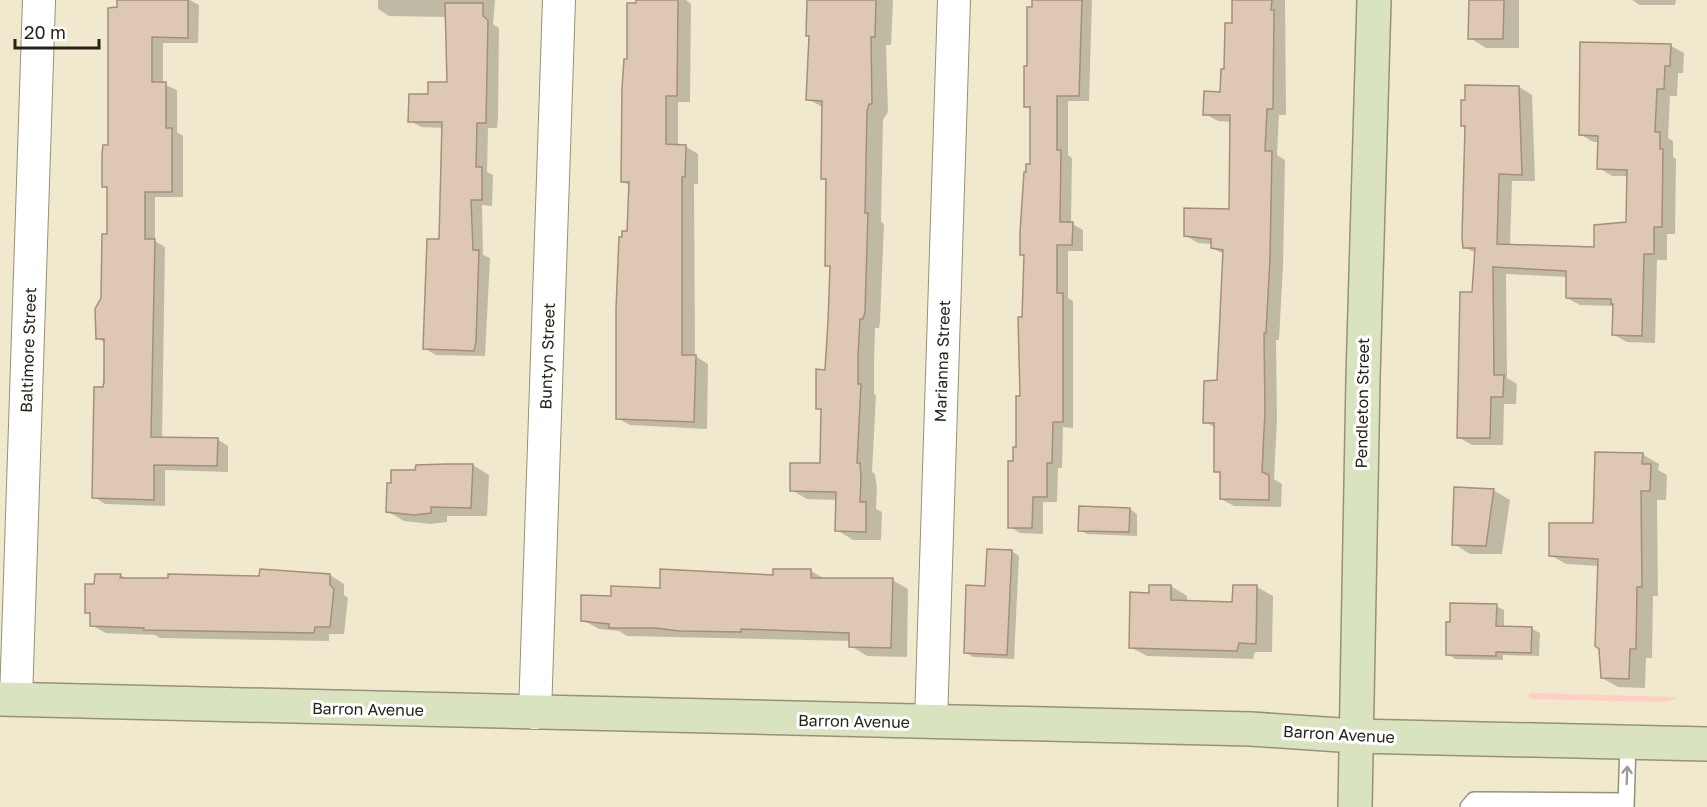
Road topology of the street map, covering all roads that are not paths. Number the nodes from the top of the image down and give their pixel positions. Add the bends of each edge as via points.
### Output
1 (39, 0) edge
2 (559, 0) edge
3 (954, 0) edge
4 (1374, 0) edge
5 (8, 699) edge
6 (534, 713) junction
7 (931, 722) junction
8 (1355, 736) junction
9 (1628, 742) junction
10 (1707, 744) edge
11 (1514, 803) edge
12 (1626, 804) edge
13 (1355, 807) edge
14 (1468, 807) edge

1 - 5 street, Baltimore Street
2 - 6 street, Buntyn Street
3 - 7 street, Marianna Street
4 - 8 main road, Pendleton Street
5 - 6 main road, Barron Avenue
6 - 7 main road, Barron Avenue
7 - 8 main road, Barron Avenue via 1251,729
8 - 9 main road, Barron Avenue
8 - 13 main road, Pendleton Street
9 - 10 main road, Barron Avenue
12 -> 9 lane
11 - 12 lane
11 - 14 lane via 1474,800

